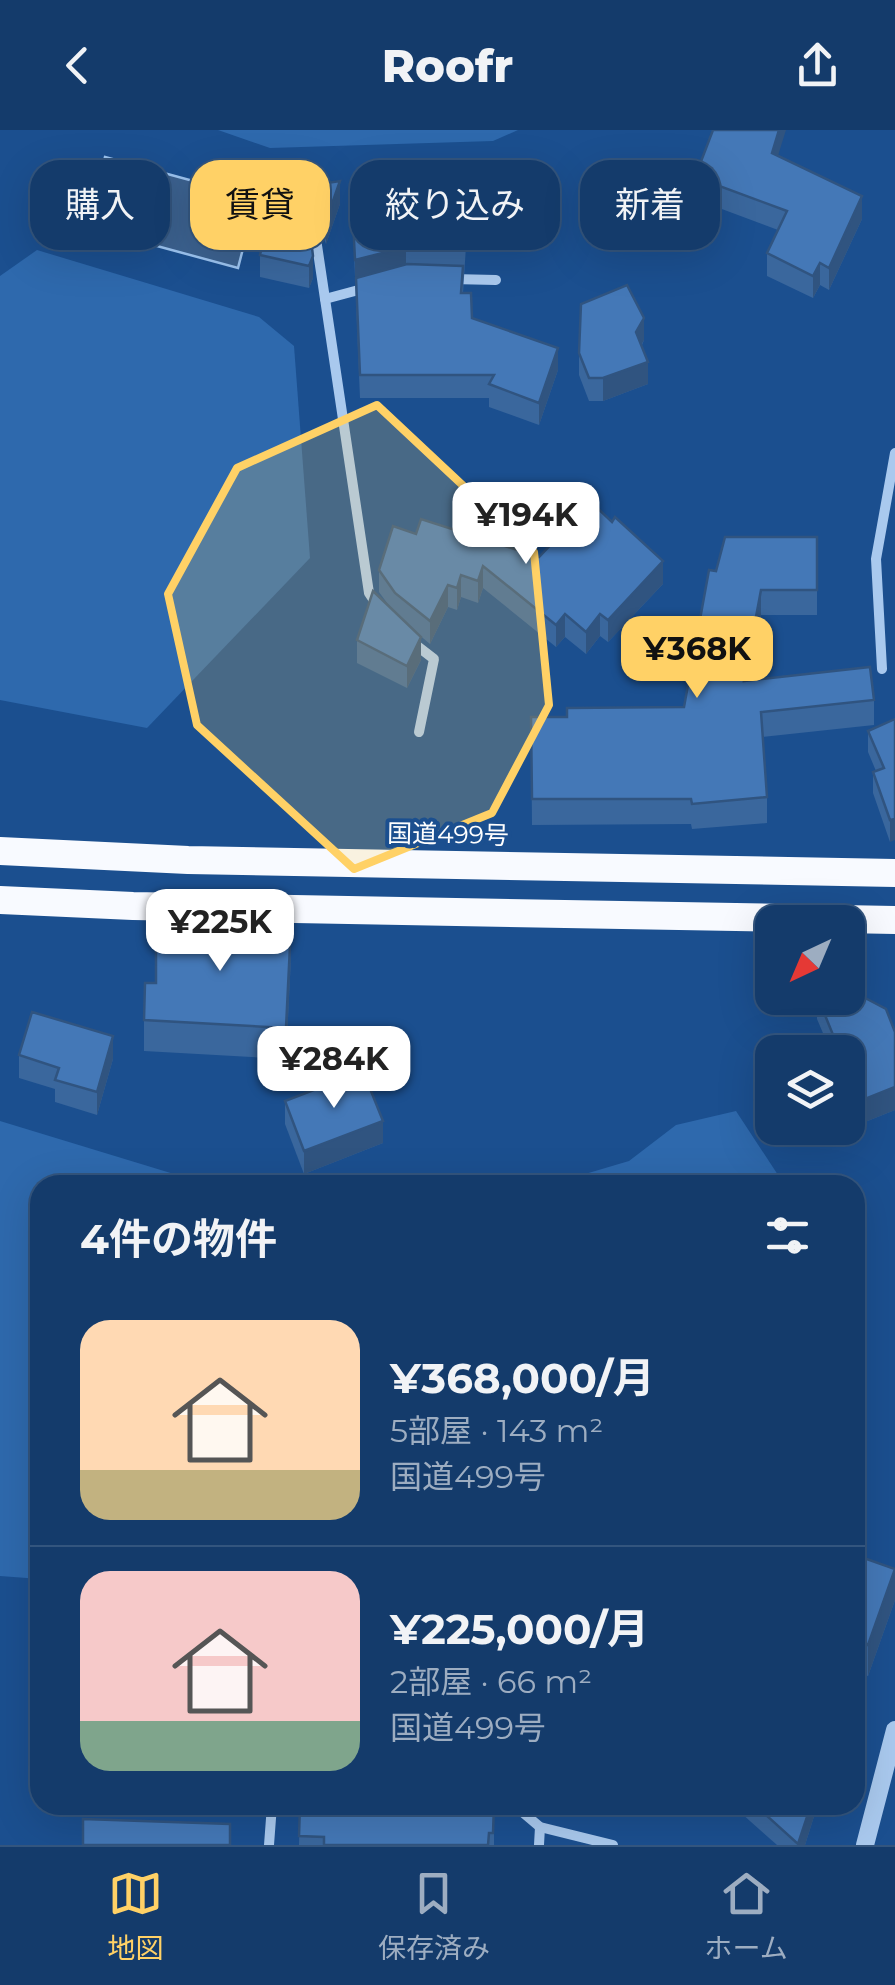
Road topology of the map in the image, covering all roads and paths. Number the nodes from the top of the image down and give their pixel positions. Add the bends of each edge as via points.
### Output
1 (318, 250) edge
2 (442, 278) edge
3 (496, 280) dead end
4 (374, 286) edge
5 (325, 299) junction
6 (895, 453) edge
7 (389, 621) edge
8 (402, 633) edge
9 (882, 669) dead end
10 (419, 732) dead end
11 (0, 851) edge
12 (895, 873) edge
13 (0, 900) edge
14 (895, 920) edge
15 (895, 1730) edge
16 (271, 1815) edge
17 (526, 1815) edge
18 (540, 1827) junction
19 (269, 1845) edge
20 (539, 1845) edge
21 (613, 1845) edge
22 (865, 1845) edge

1 - 5 street
2 - 3 street
4 - 5 street
5 - 7 street via 369,593
6 - 9 street via 876,559
8 - 10 street via 434,659
11 - 12 highway, 国道499号
13 - 14 highway
15 - 22 street
16 - 19 street
17 - 18 street
18 - 20 street
18 - 21 street

